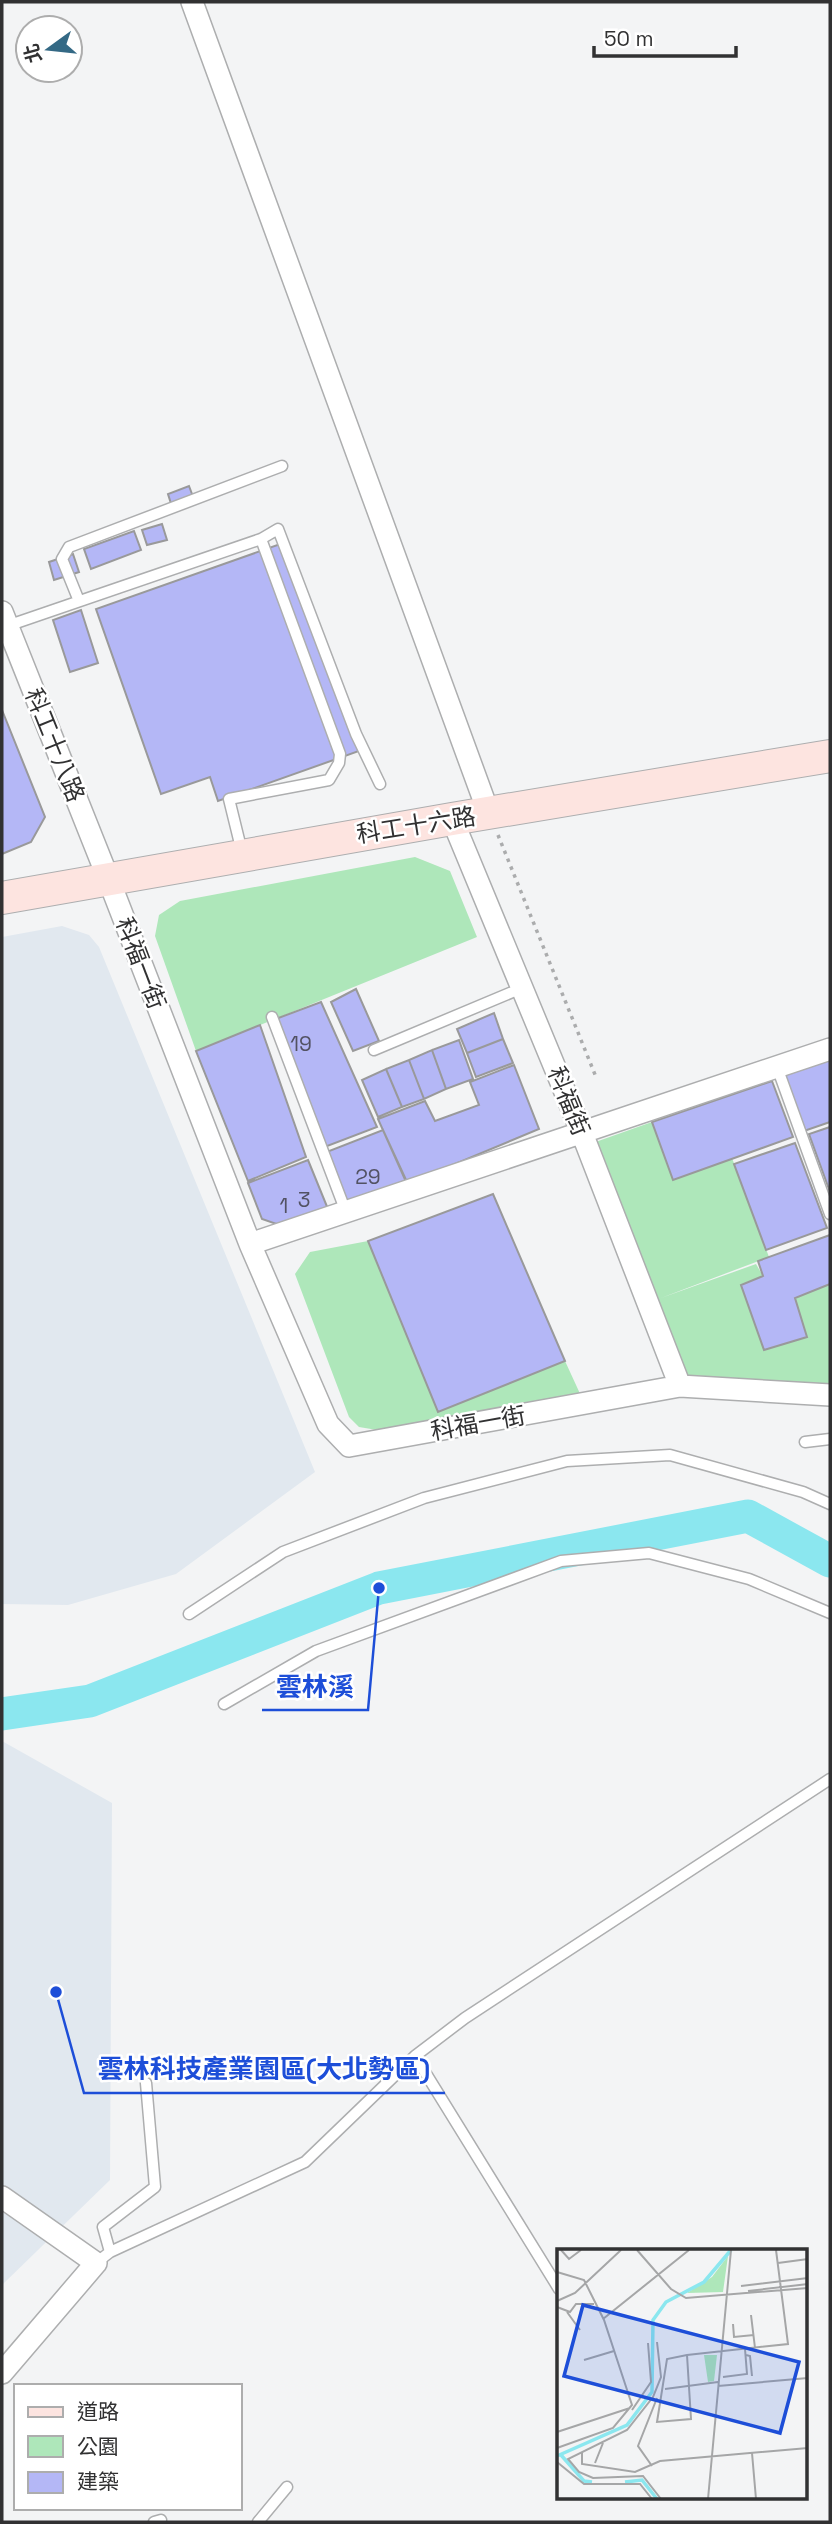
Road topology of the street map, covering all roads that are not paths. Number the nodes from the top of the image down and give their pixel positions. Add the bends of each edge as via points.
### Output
1 (192, 2) edge
2 (282, 466) dead end
3 (261, 539) junction
4 (79, 601) junction
5 (5, 619) edge
6 (830, 756) edge
7 (380, 784) dead end
8 (489, 814) junction
9 (452, 818) junction
10 (243, 855) junction
11 (108, 878) junction
12 (2, 898) edge
13 (522, 989) junction
14 (272, 1017) dead end
15 (830, 1049) edge
16 (373, 1050) dead end
17 (776, 1067) junction
18 (582, 1133) junction
19 (346, 1212) junction
20 (830, 1214) edge
21 (250, 1244) junction
22 (680, 1386) junction
23 (830, 1395) edge
24 (830, 1439) edge
25 (805, 1442) dead end
26 (830, 1504) edge
27 (830, 1613) edge
28 (189, 1614) dead end
29 (223, 1704) dead end
30 (830, 1779) edge
31 (415, 2056) junction
32 (146, 2083) dead end
33 (2, 2197) edge
34 (103, 2258) junction
35 (557, 2286) edge
36 (2, 2373) edge
37 (287, 2487) dead end
38 (258, 2522) edge

1 - 8 street
2 - 4 lane via 69,548 62,559
3 - 4 lane
3 - 7 lane via 278,529 356,734
3 - 10 lane via 340,763 329,780 229,799
4 - 5 lane
5 - 11 street, 科工十八路
6 - 8 street, 科工十六路
8 - 9 street, 科工十六路
9 - 10 street, 科工十六路
9 - 13 street, 科福街
10 - 11 street, 科工十六路
11 - 12 street, 科工十六路
11 - 21 street, 科福一街
13 - 16 lane
13 - 18 street, 科福街
14 - 19 lane
15 - 17 street
17 - 18 street
17 - 20 lane
18 - 19 street
18 - 22 street, 科福街
19 - 21 street
21 - 22 street, 科福一街 via 328,1424 349,1446
22 - 23 street, 科福一街
24 - 25 lane
26 - 28 lane via 803,1492 670,1455 567,1461 424,1498 283,1552
27 - 29 lane via 750,1578 649,1553 561,1561 316,1651
30 - 31 lane via 465,2018
31 - 34 lane via 305,2162
31 - 35 lane
32 - 34 lane via 155,2187 103,2227
33 - 34 street
34 - 36 street
37 - 38 lane

